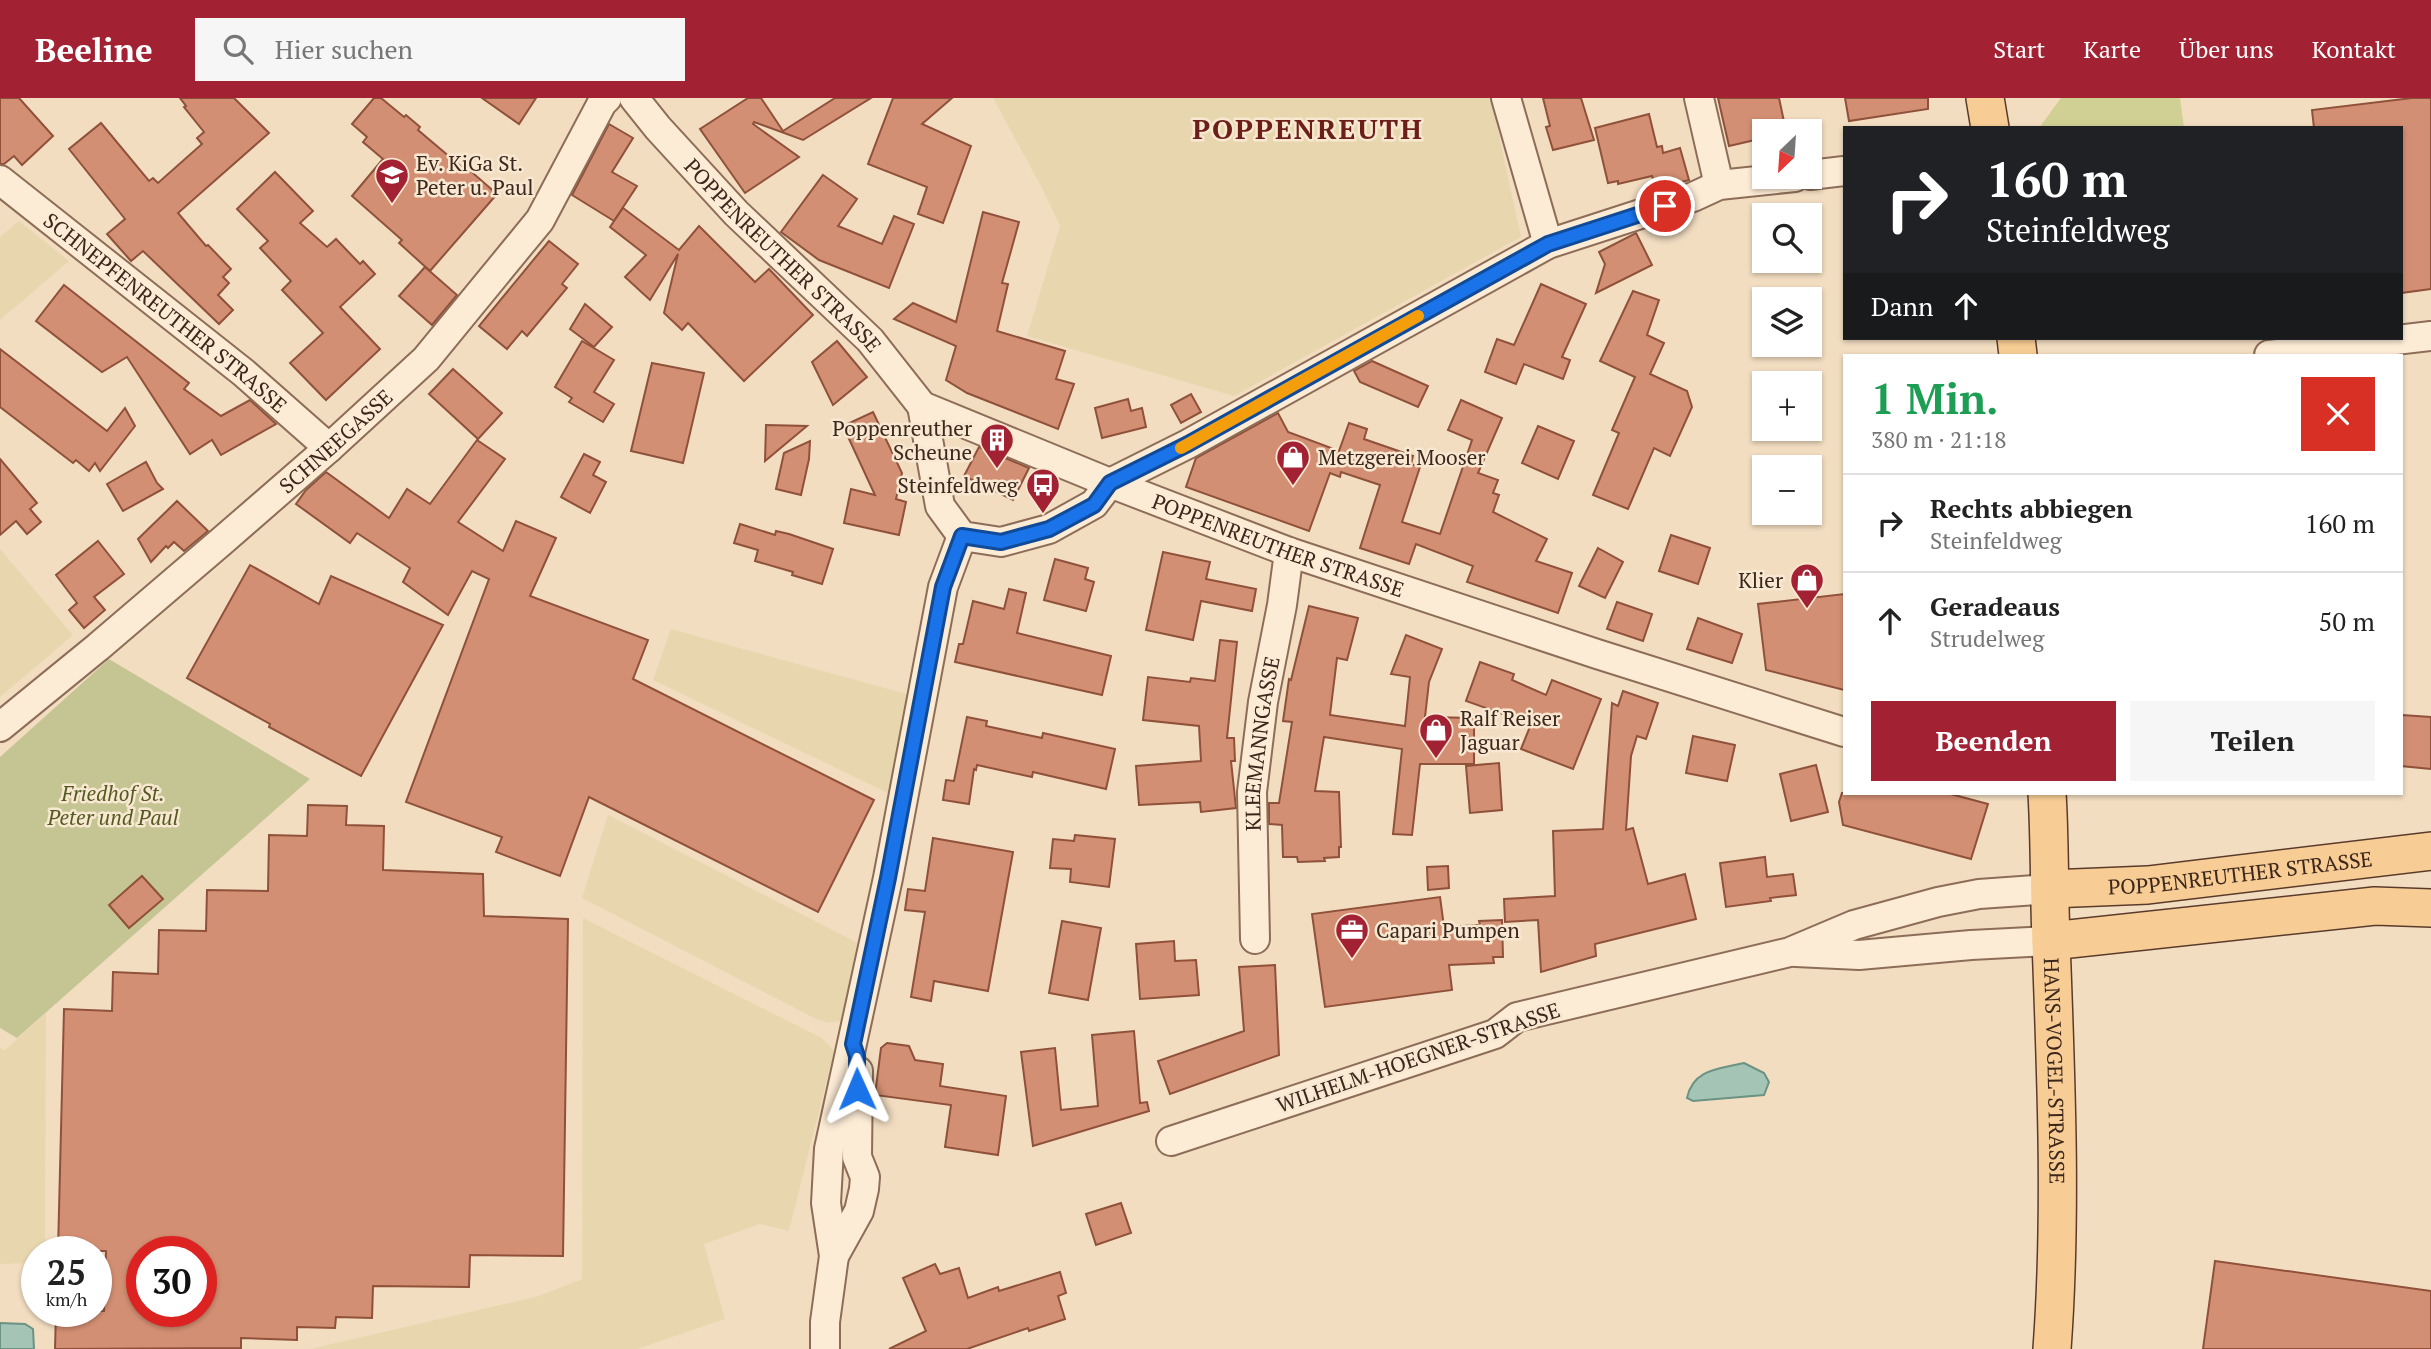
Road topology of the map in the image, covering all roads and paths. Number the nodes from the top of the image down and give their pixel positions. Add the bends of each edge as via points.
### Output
1 (607, 98) edge
2 (634, 98) edge
3 (1506, 98) edge
4 (1699, 98) edge
5 (1985, 98) edge
6 (1990, 126) edge
7 (1843, 171) edge
8 (1822, 174) edge
9 (0, 180) edge
10 (1752, 182) edge
11 (1719, 185) junction
12 (1548, 244) junction
13 (2418, 338) edge
14 (2400, 340) edge
15 (2278, 354) edge
16 (2431, 358) edge
17 (922, 406) junction
18 (329, 448) junction
19 (1110, 483) junction
20 (962, 536) junction
21 (1289, 552) junction
22 (0, 727) edge
23 (1843, 732) edge
24 (2047, 795) edge
25 (2431, 851) edge
26 (2050, 889) junction
27 (2431, 908) edge
28 (1255, 939) dead end
29 (2051, 941) junction
30 (1790, 952) junction
31 (853, 1044) junction
32 (1182, 1138) dead end
33 (834, 1256) junction
34 (825, 1349) edge
35 (2052, 1349) edge

1 - 18 street, SCHNEEGASSE via 540,220 505,265 426,359
2 - 17 street, POPPENREUTHER STRASSE via 736,213 870,340
3 - 12 street
4 - 11 street
5 - 6 main road
7 - 8 street
9 - 18 street, SCHNEPFENREUTHER STRASSE via 244,373
10 - 11 street
11 - 12 street
12 - 19 street
13 - 16 street
14 - 15 street
17 - 19 street, POPPENREUTHER STRASSE
17 - 20 street via 940,506
18 - 22 street, SCHNEEGASSE
19 - 20 street via 1094,505 1049,529 1001,542
19 - 21 street, POPPENREUTHER STRASSE
20 - 31 street via 943,587
21 - 23 street, POPPENREUTHER STRASSE
21 - 28 street, KLEEMANNGASSE via 1252,792
24 - 26 main road, HANS-VOGEL-STRASSE
25 - 26 main road, POPPENREUTHER STRASSE via 2148,885
26 - 29 main road, HANS-VOGEL-STRASSE
26 - 30 street, WILHELM-HOEGNER-STRASSE via 1938,902 1854,925
27 - 29 main road via 2375,906
29 - 30 street, WILHELM-HOEGNER-STRASSE via 1859,955
29 - 35 main road, HANS-VOGEL-STRASSE via 2057,1261
30 - 32 street, WILHELM-HOEGNER-STRASSE via 1517,1017 1496,1034
31 - 33 street via 829,1149 826,1203
31 - 33 street via 858,1072 857,1157 865,1177 859,1211
33 - 34 street

